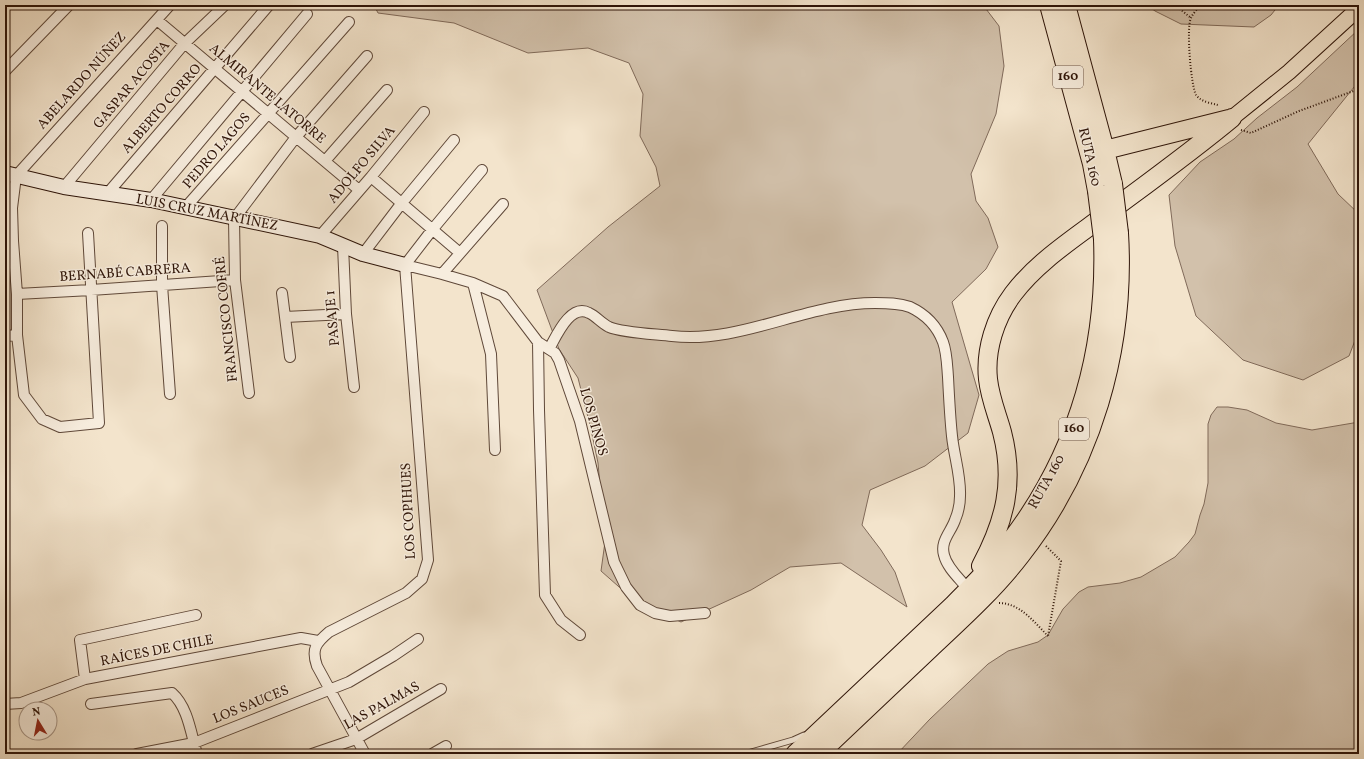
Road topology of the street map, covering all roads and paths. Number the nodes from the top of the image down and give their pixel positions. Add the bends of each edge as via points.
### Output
1 (68, 5) edge
2 (170, 5) edge
3 (225, 5) edge
4 (269, 5) edge
5 (1049, 5) edge
6 (1066, 5) edge
7 (1175, 5) edge
8 (1200, 5) edge
9 (1359, 8) edge
10 (307, 14) dead end
11 (1191, 18) junction
12 (157, 20) junction
13 (349, 22) dead end
14 (184, 44) junction
15 (367, 56) dead end
16 (214, 69) junction
17 (5, 71) edge
18 (1359, 89) edge
19 (387, 90) dead end
20 (242, 92) junction
21 (424, 112) dead end
22 (268, 114) junction
23 (1228, 122) junction
24 (296, 137) junction
25 (454, 140) dead end
26 (1105, 150) junction
27 (325, 161) junction
28 (482, 170) dead end
29 (10, 175) edge
30 (371, 177) junction
31 (64, 187) junction
32 (1105, 188) junction
33 (359, 190) junction
34 (107, 194) junction
35 (151, 200) junction
36 (401, 204) junction
37 (503, 204) dead end
38 (8, 207) edge
39 (185, 208) junction
40 (234, 218) junction
41 (162, 226) dead end
42 (432, 230) junction
43 (88, 233) dead end
44 (320, 236) junction
45 (1111, 236) junction
46 (9, 241) edge
47 (342, 246) junction
48 (460, 253) junction
49 (363, 254) junction
50 (405, 265) junction
51 (442, 274) junction
52 (235, 280) junction
53 (474, 283) junction
54 (162, 285) junction
55 (91, 290) junction
56 (282, 293) dead end
57 (17, 294) junction
58 (346, 314) junction
59 (285, 317) junction
60 (17, 335) junction
61 (5, 336) edge
62 (538, 342) junction
63 (550, 349) junction
64 (290, 357) dead end
65 (354, 387) dead end
66 (249, 393) dead end
67 (170, 394) dead end
68 (495, 450) dead end
69 (1035, 536) junction
70 (968, 589) junction
71 (992, 604) dead end
72 (704, 613) dead end
73 (196, 615) dead end
74 (580, 635) dead end
75 (418, 639) dead end
76 (318, 641) junction
77 (85, 679) junction
78 (330, 689) junction
79 (441, 689) dead end
80 (5, 704) edge
81 (91, 704) dead end
82 (825, 726) junction
83 (356, 739) junction
84 (194, 743) junction
85 (446, 746) dead end
86 (137, 754) edge
87 (197, 754) edge
88 (312, 754) edge
89 (365, 754) edge
90 (432, 754) edge
91 (744, 754) edge
92 (795, 754) edge
93 (819, 754) edge

1 - 17 street
2 - 12 street, ABELARDO NÚÑEZ
3 - 14 street, GASPAR ACOSTA
4 - 16 street, ALBERTO CORRO
5 - 32 highway, RUTA 160 / 160 via 1092,164
6 - 26 highway, RUTA 160 / 160
7 - 11 path
8 - 11 path
9 - 23 main road via 1289,72
10 - 20 street
11 - 23 path via 1188,38 1196,94 1202,100 1221,106
12 - 14 street, ALMIRANTE LATORRE
12 - 29 street, ABELARDO NÚÑEZ
13 - 22 street, PEDRO LAGOS
14 - 16 street, ALMIRANTE LATORRE
14 - 31 street, GASPAR ACOSTA
15 - 24 street
16 - 20 street, ALMIRANTE LATORRE
16 - 34 street, ALBERTO CORRO
18 - 23 path via 1299,111 1251,133
19 - 27 street
20 - 22 street, ALMIRANTE LATORRE
20 - 35 street
21 - 30 street, ADOLFO SILVA
22 - 24 street, ALMIRANTE LATORRE
22 - 39 street, PEDRO LAGOS
23 - 26 highway
23 - 70 highway via 1062,247 1023,282 1005,307 992,336 988,377 992,403 1005,446 1007,496 999,529
24 - 27 street, ALMIRANTE LATORRE
24 - 40 street
25 - 36 street
26 - 32 highway, RUTA 160 / 160
27 - 33 street, ALMIRANTE LATORRE
28 - 42 street
29 - 31 street, LUIS CRUZ MARTÍNEZ
29 - 38 street
30 - 33 street, ADOLFO SILVA
30 - 36 street
31 - 34 street, LUIS CRUZ MARTÍNEZ
32 - 45 highway, RUTA 160 / 160, bridge
33 - 44 street, ADOLFO SILVA
34 - 35 street, LUIS CRUZ MARTÍNEZ
35 - 39 street, LUIS CRUZ MARTÍNEZ
36 - 42 street
36 - 49 street
37 - 48 street
38 - 46 street
39 - 40 street, LUIS CRUZ MARTÍNEZ
40 - 44 street, LUIS CRUZ MARTÍNEZ
40 - 52 street, FRANCISCO COFRÉ
41 - 54 street
42 - 48 street
42 - 50 street
43 - 55 street
44 - 47 street, LUIS CRUZ MARTÍNEZ
45 - 69 highway, RUTA 160 / 160 via 1120,276 1117,320 1104,390 1076,464 1055,505
45 - 70 highway, RUTA 160 / 160 via 1098,338 1088,384 1071,434 1052,476 1030,514 1005,548
46 - 57 street
47 - 49 street, LUIS CRUZ MARTÍNEZ
47 - 58 street, PASAJE 1
48 - 51 street
49 - 50 street, LUIS CRUZ MARTÍNEZ
50 - 51 street, LOS PINOS
50 - 76 street, LOS COPIHUES via 428,560 422,579 406,593 328,632
51 - 53 street, LOS PINOS
52 - 54 street, BERNABÉ CABRERA
52 - 66 street, FRANCISCO COFRÉ
53 - 62 street, LOS PINOS via 503,296
53 - 68 street via 491,354
54 - 55 street, BERNABÉ CABRERA
54 - 67 street
55 - 57 street, BERNABÉ CABRERA
55 - 60 street via 99,423 60,427 42,419 24,395
56 - 59 street
57 - 60 street
58 - 59 street
58 - 65 street, PASAJE 1
59 - 64 street
60 - 61 street
62 - 63 street, LOS PINOS
62 - 74 street via 545,595 561,620
63 - 70 street via 565,321 581,311 589,313 609,327 680,337 715,335 830,308 864,303 889,303 918,311 937,330 947,360 952,436 960,496 955,521 948,533 943,554
63 - 72 street, LOS PINOS via 559,360 580,421 614,562 626,587 640,604 655,613 670,616
69 - 71 path via 1061,561 1048,636 1017,608 1006,604
69 - 93 highway, RUTA 160 / 160 via 984,597
70 - 82 highway, RUTA 160 / 160
73 - 77 street via 80,640
75 - 78 street, LOS SAUCES via 349,682
76 - 77 street, RAÍCES DE CHILE via 301,638
76 - 78 street via 314,658
77 - 80 street, RAÍCES DE CHILE via 21,703
78 - 83 street
78 - 84 street, LOS SAUCES
79 - 83 street, LAS PALMAS
81 - 84 street via 172,693 178,698 185,712
82 - 91 lane via 793,740
82 - 92 highway, RUTA 160 / 160
83 - 88 street, LAS PALMAS
83 - 89 street
84 - 86 street, LOS SAUCES
84 - 87 street
85 - 90 street

